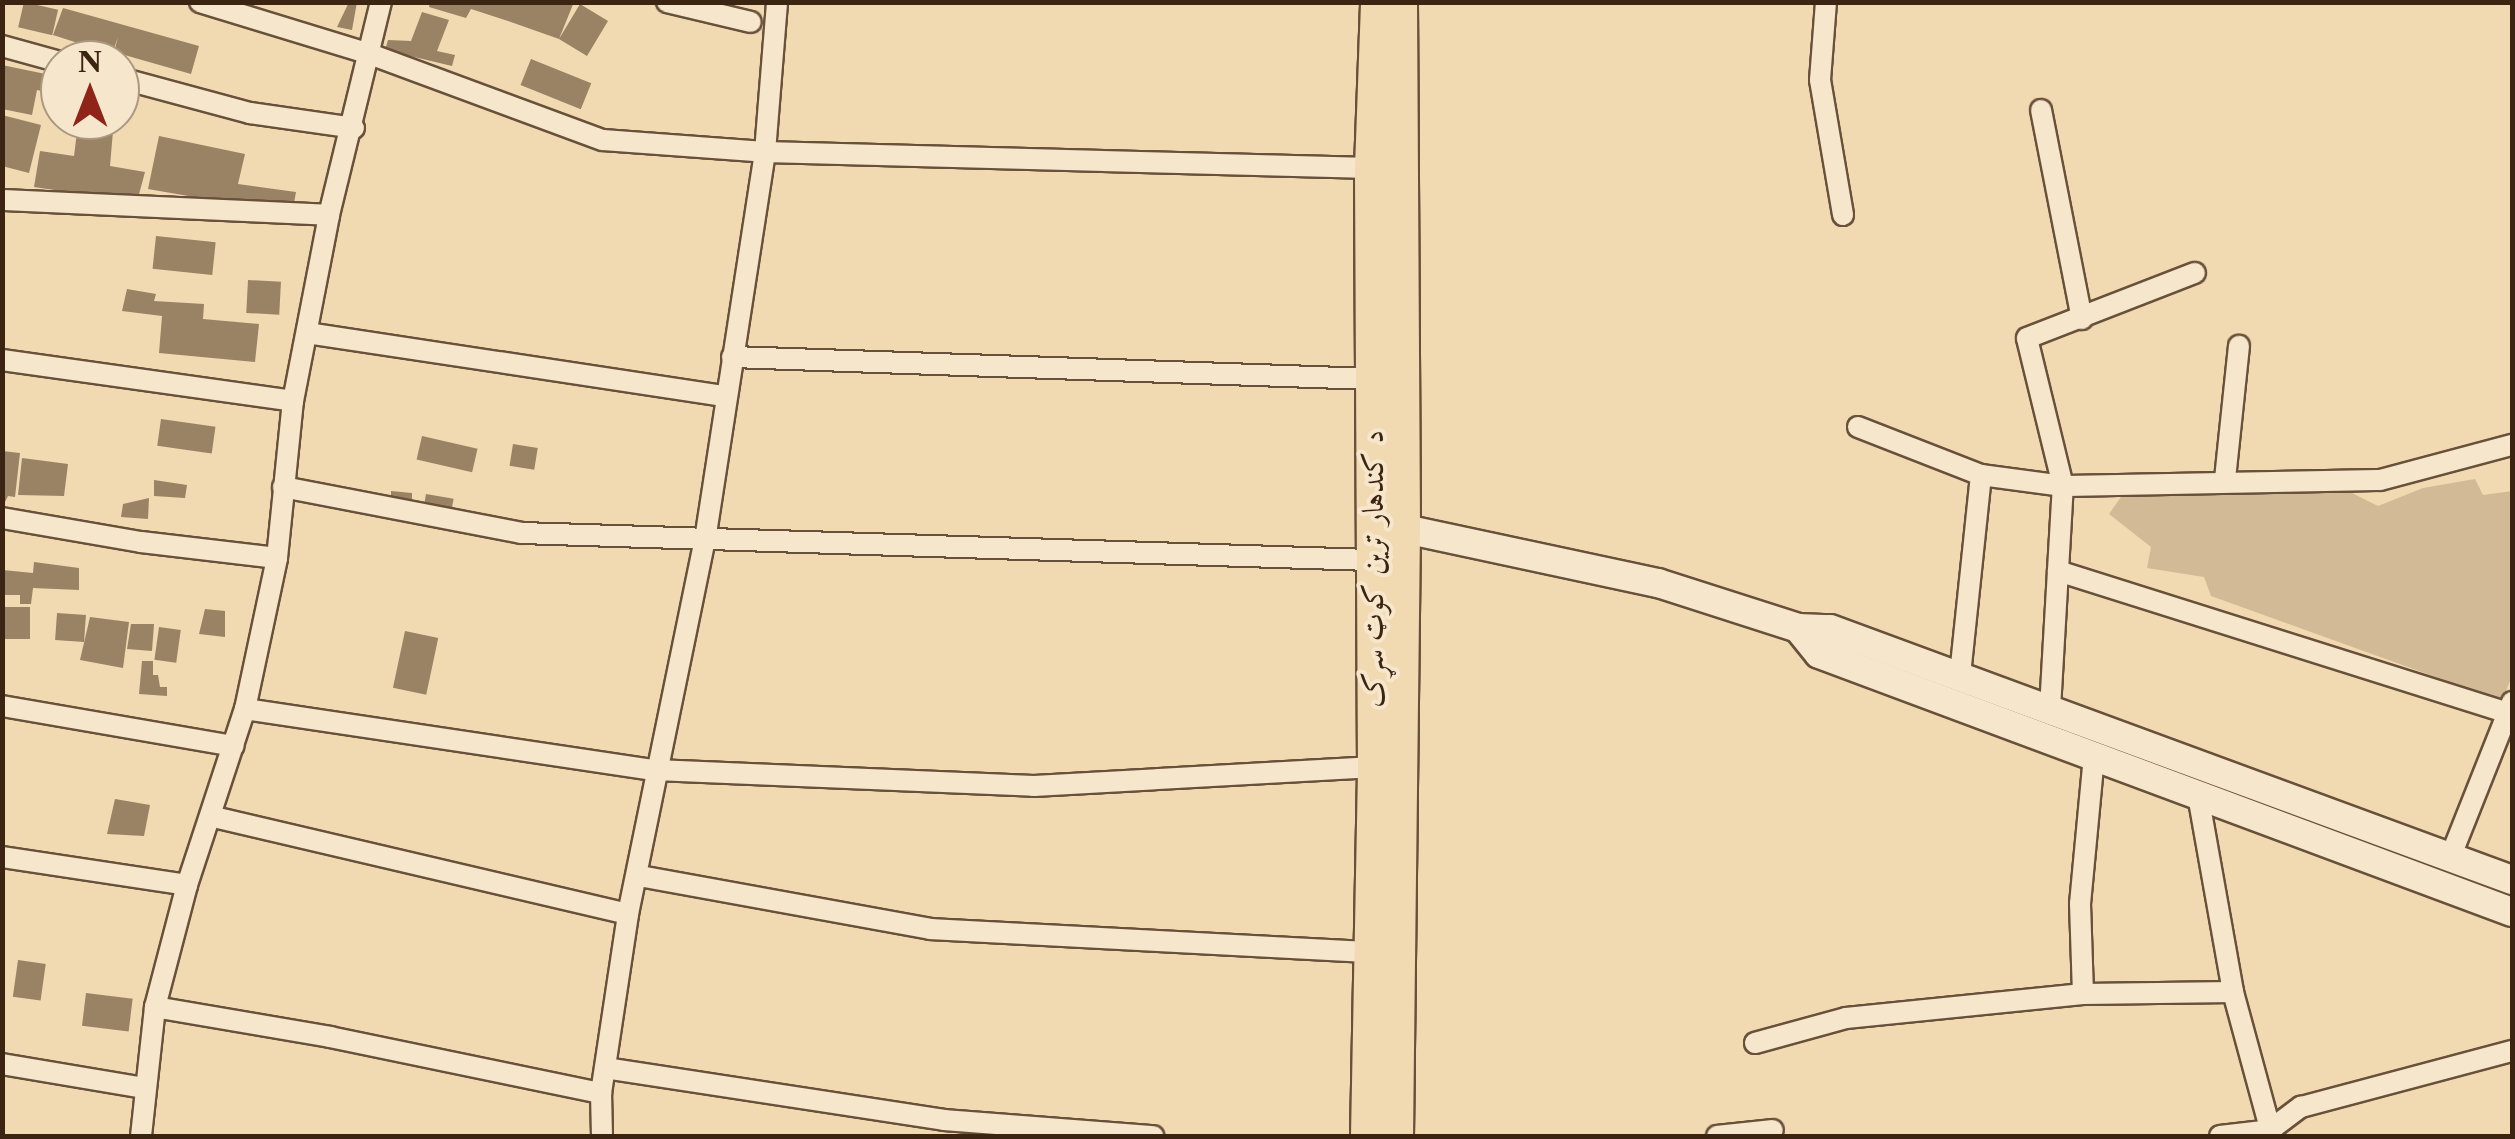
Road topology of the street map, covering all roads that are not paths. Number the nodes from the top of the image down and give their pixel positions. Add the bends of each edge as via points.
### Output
1 (200, 2) edge
2 (381, 2) edge
3 (666, 2) edge
4 (777, 2) edge
5 (1376, 2) edge
6 (1400, 2) edge
7 (1826, 2) edge
8 (751, 22) dead end
9 (2, 46) edge
10 (370, 54) junction
11 (40, 56) edge
12 (140, 83) edge
13 (2041, 110) dead end
14 (354, 128) junction
15 (765, 152) junction
16 (1371, 168) junction
17 (2, 200) edge
18 (329, 215) junction
19 (1843, 215) dead end
20 (2194, 274) dead end
21 (2082, 319) junction
22 (307, 333) junction
23 (2239, 346) dead end
24 (732, 357) junction
25 (2, 360) edge
26 (1373, 379) junction
27 (724, 396) junction
28 (293, 401) junction
29 (1858, 427) dead end
30 (2512, 445) edge
31 (1981, 474) junction
32 (2225, 479) junction
33 (2062, 486) junction
34 (283, 487) junction
35 (2, 518) edge
36 (1388, 524) junction
37 (705, 540) junction
38 (277, 558) junction
39 (1373, 560) junction
40 (2058, 571) junction
41 (1798, 628) junction
42 (1960, 675) junction
43 (2, 706) edge
44 (2510, 707) edge
45 (2050, 709) junction
46 (246, 710) junction
47 (234, 746) junction
48 (2094, 757) junction
49 (1374, 768) junction
50 (655, 770) junction
51 (2198, 795) junction
52 (214, 817) junction
53 (2, 857) edge
54 (2450, 858) junction
55 (639, 876) junction
56 (2512, 880) edge
57 (187, 886) junction
58 (1385, 912) junction
59 (2512, 912) edge
60 (628, 914) junction
61 (1371, 952) junction
62 (2233, 992) junction
63 (2083, 994) junction
64 (155, 1007) junction
65 (1755, 1043) dead end
66 (2512, 1051) edge
67 (2, 1064) edge
68 (604, 1068) junction
69 (144, 1088) junction
70 (602, 1094) junction
71 (1773, 1130) dead end
72 (2271, 1133) edge
73 (141, 1136) edge
74 (602, 1136) edge
75 (1153, 1136) edge
76 (1367, 1136) edge
77 (1397, 1136) edge
78 (1717, 1136) edge
79 (2220, 1136) edge

1 - 10 street
2 - 10 street
3 - 8 street
4 - 15 street
5 - 16 main road, د کندهار ترين کوټ سړک
6 - 36 main road, د کندهار ترين کوټ سړک
7 - 19 street via 1820,80
9 - 11 street
10 - 14 street
10 - 15 street via 603,140
12 - 14 street via 250,113
13 - 21 street
14 - 18 street
15 - 16 street
15 - 24 street
16 - 26 main road, د کندهار ترين کوټ سړک
17 - 18 street
18 - 22 street
20 - 21 street
21 - 33 street via 2027,338
22 - 27 street
22 - 28 street
23 - 32 street
24 - 26 street
24 - 27 street
25 - 28 street
26 - 36 main road, د کندهار ترين کوټ سړک
27 - 37 street
28 - 34 street
29 - 31 street
30 - 32 street via 2380,480
31 - 33 street
31 - 42 street
32 - 33 street
33 - 40 street
34 - 37 street via 521,533
34 - 38 street
35 - 38 street
36 - 39 main road, د کندهار ترين کوټ سړک
36 - 41 main road via 1658,583
36 - 58 main road, د کندهار ترين کوټ سړک
37 - 39 street
37 - 50 street
38 - 46 street
39 - 49 main road, د کندهار ترين کوټ سړک
40 - 44 street
40 - 45 street
41 - 42 main road via 1830,629
41 - 48 main road via 1819,654
42 - 45 main road
43 - 47 street
44 - 54 street
45 - 54 main road
46 - 47 street
46 - 50 street
47 - 52 street
48 - 51 main road
48 - 63 street via 2080,904
49 - 50 street via 1034,786
49 - 58 main road, د کندهار ترين کوټ سړک
50 - 55 street
51 - 59 main road
51 - 62 street
52 - 57 street
52 - 60 street
53 - 57 street
54 - 56 main road
55 - 60 street
55 - 61 street via 930,929
57 - 64 street
58 - 61 main road, د کندهار ترين کوټ سړک
58 - 77 main road, د کندهار ترين کوټ سړک
60 - 68 street
61 - 76 main road, د کندهار ترين کوټ سړک
62 - 63 street
62 - 72 street
63 - 65 street via 1846,1018
64 - 69 street
64 - 70 street
66 - 72 street via 2301,1107
67 - 69 street
68 - 70 street
68 - 75 street via 944,1120
69 - 73 street
70 - 74 street
71 - 78 street
72 - 79 street

